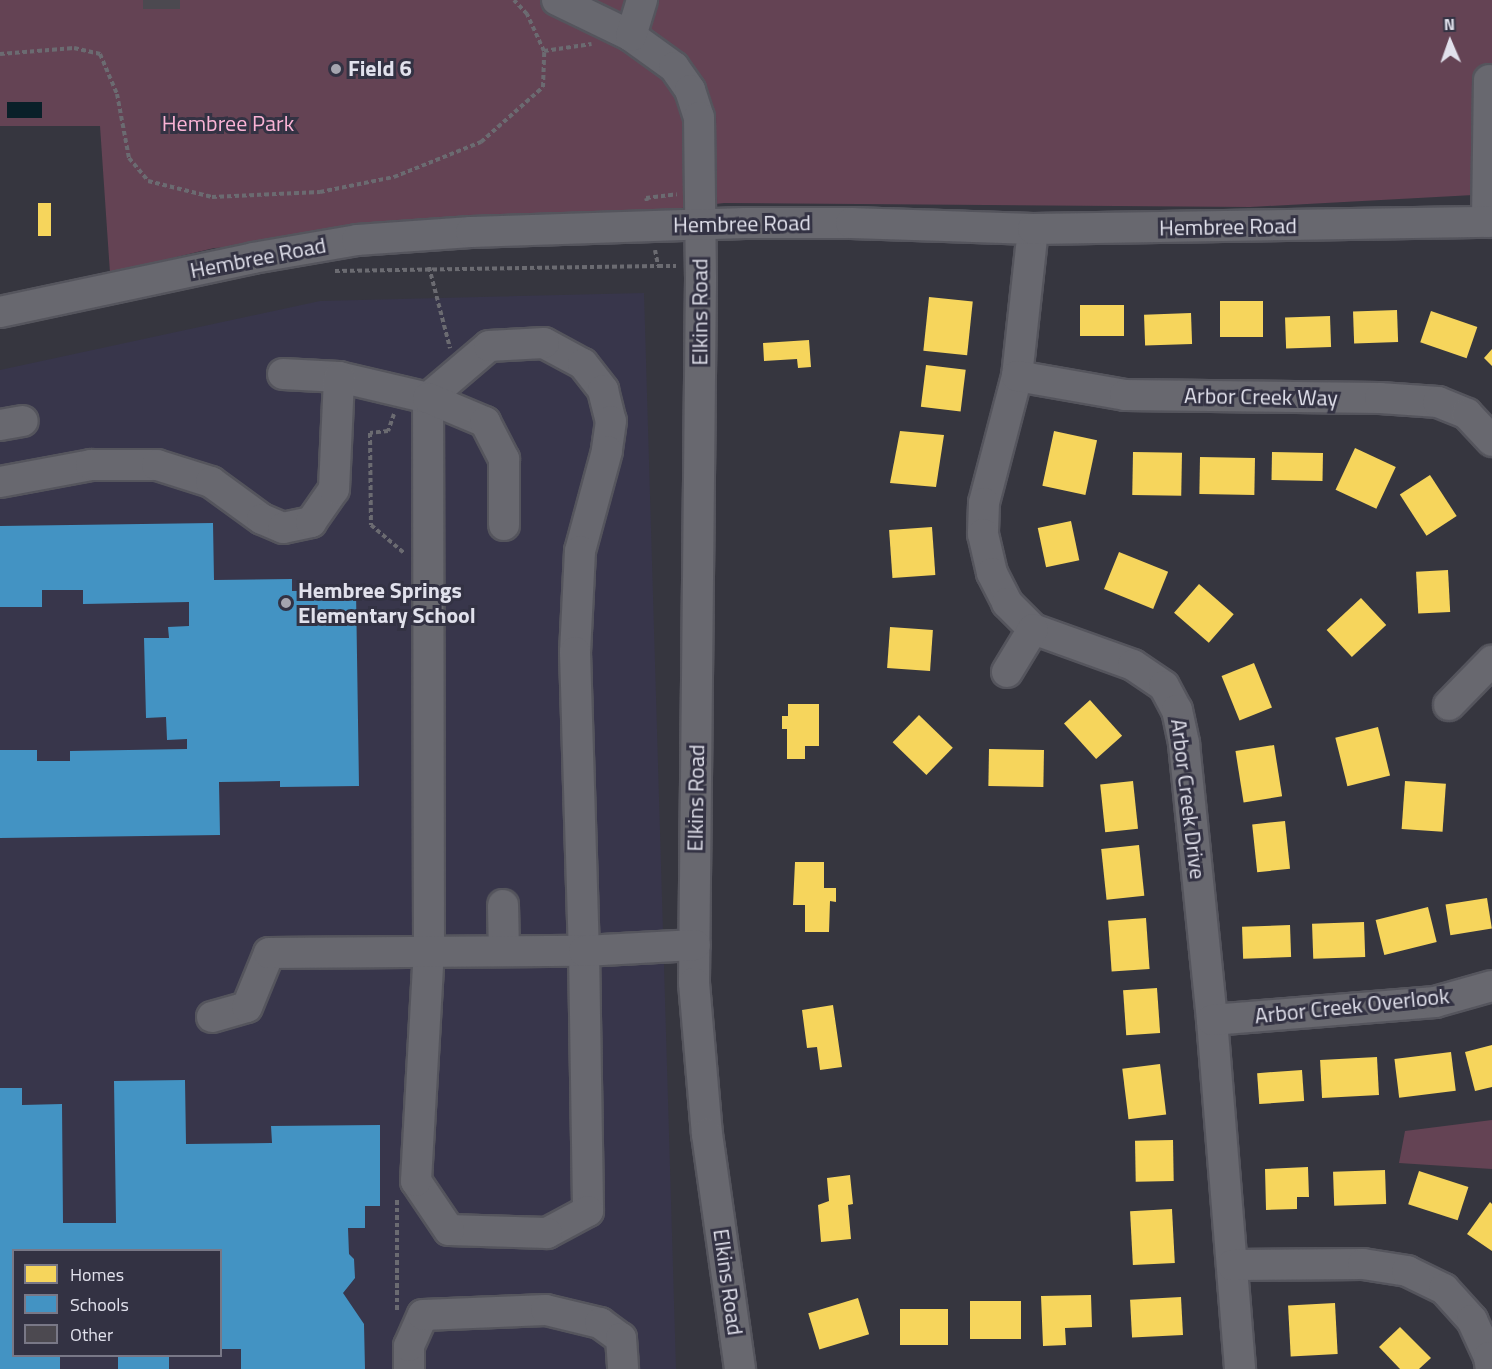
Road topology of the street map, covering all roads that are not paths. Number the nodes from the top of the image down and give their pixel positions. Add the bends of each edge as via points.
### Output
1 (557, 0) edge
2 (642, 0) edge
3 (631, 36) junction
4 (1492, 85) edge
5 (1489, 222) edge
6 (699, 224) junction
7 (1033, 229) junction
8 (0, 312) edge
9 (283, 374) dead end
10 (1017, 376) junction
11 (339, 377) junction
12 (429, 398) junction
13 (1492, 441) edge
14 (0, 482) edge
15 (504, 525) dead end
16 (1033, 629) junction
17 (1492, 662) edge
18 (1007, 672) dead end
19 (1449, 705) dead end
20 (503, 905) dead end
21 (695, 945) junction
22 (504, 951) junction
23 (584, 951) junction
24 (429, 952) junction
25 (1492, 986) edge
26 (212, 1017) dead end
27 (1212, 1020) junction
28 (1232, 1265) junction
29 (409, 1369) edge
30 (623, 1369) edge
31 (740, 1369) edge
32 (1240, 1369) edge
33 (1491, 1369) edge

1 - 3 street, Elkins Road
2 - 3 street
3 - 6 street, Elkins Road via 674,67 690,90 699,117
4 - 5 street via 1488,80
5 - 7 street, Hembree Road
6 - 7 street, Hembree Road via 851,223
6 - 8 street, Hembree Road via 536,228 357,240
6 - 21 street, Elkins Road
7 - 10 street, Arbor Creek Drive
9 - 11 street
10 - 13 street, Arbor Creek Way via 1125,395 1438,402 1467,414
10 - 16 street, Arbor Creek Drive via 984,503 983,534 992,573 1007,603
11 - 12 street
11 - 14 street via 334,489 311,522 283,528 262,519 211,482 157,465 91,465
12 - 15 street via 485,422 504,459
12 - 23 street via 489,346 544,343 583,364 603,390 611,421 608,451 580,551 575,652
12 - 24 street
16 - 18 street
16 - 27 street, Arbor Creek Drive via 1133,665 1164,686 1177,710 1184,744
17 - 19 street
20 - 22 street
21 - 23 street
21 - 31 street, Elkins Road via 694,983 707,1134
22 - 23 street
22 - 24 street
23 - 24 street via 588,1211 548,1233 449,1230 416,1181
24 - 26 street via 269,953 248,1007
25 - 27 street, Arbor Creek Overlook via 1435,1002
27 - 28 street, Arbor Creek Drive
28 - 32 street, Arbor Creek Drive
28 - 33 street via 1363,1264 1407,1271 1444,1289 1472,1320
29 - 30 street via 409,1346 423,1315 546,1310 600,1323 621,1338

